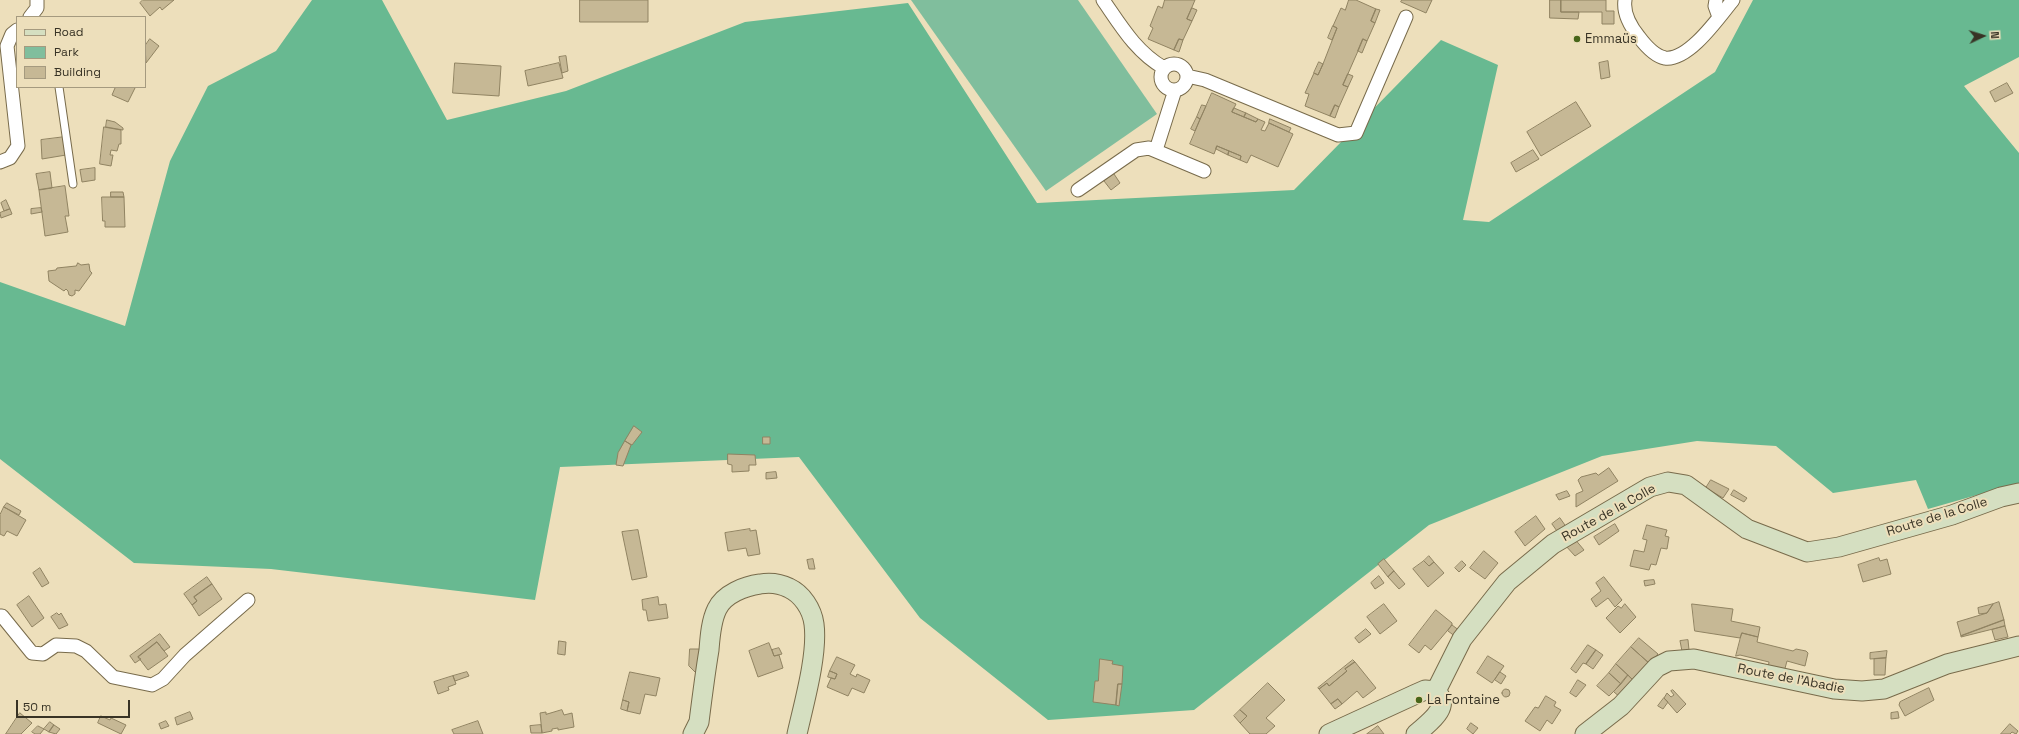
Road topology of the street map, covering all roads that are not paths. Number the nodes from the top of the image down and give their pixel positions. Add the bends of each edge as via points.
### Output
1 (1103, 0) edge
2 (1625, 0) edge
3 (1716, 0) edge
4 (1733, 0) edge
5 (1406, 17) dead end
6 (1719, 17) junction
7 (16, 31) edge
8 (1164, 68) junction
9 (1187, 76) junction
10 (59, 88) edge
11 (1175, 90) junction
12 (1156, 150) junction
13 (0, 162) edge
14 (1204, 171) dead end
15 (73, 184) dead end
16 (1078, 190) dead end
17 (2019, 493) edge
18 (248, 600) dead end
19 (0, 616) edge
20 (2019, 646) edge
21 (1436, 691) junction
22 (693, 734) edge
23 (797, 734) edge
24 (1329, 734) edge
25 (1416, 734) edge
26 (1585, 734) edge

1 - 8 street via 1139,51
2 - 6 street via 1630,25 1646,46 1665,58 1676,57 1693,46
3 - 6 street
4 - 6 street
5 - 9 street via 1356,133 1338,135 1205,80
7 - 13 street via 7,46 18,146 10,158
8 - 9 street via 1176,64 1183,68
8 - 11 street via 1160,76 1163,85
9 - 11 street via 1182,87
10 - 15 lane
11 - 12 street
12 - 14 street
12 - 16 street via 1136,150
17 - 21 street, Route de la Colle via 1839,547 1807,552 1747,529 1686,485 1668,482 1650,488 1553,544 1507,582 1462,639
18 - 19 street via 185,655 163,679 152,685 113,677 86,651 76,646 56,645 43,654 32,653
20 - 26 street, Route de l'Abadie via 1947,664 1884,689 1862,692 1834,689 1694,659 1669,661 1657,667 1621,706
21 - 24 street via 1425,690
21 - 25 street via 1441,696 1439,712
22 - 23 street via 699,722 717,609 736,592 748,586 770,582 796,592 811,612 814,623 811,662

